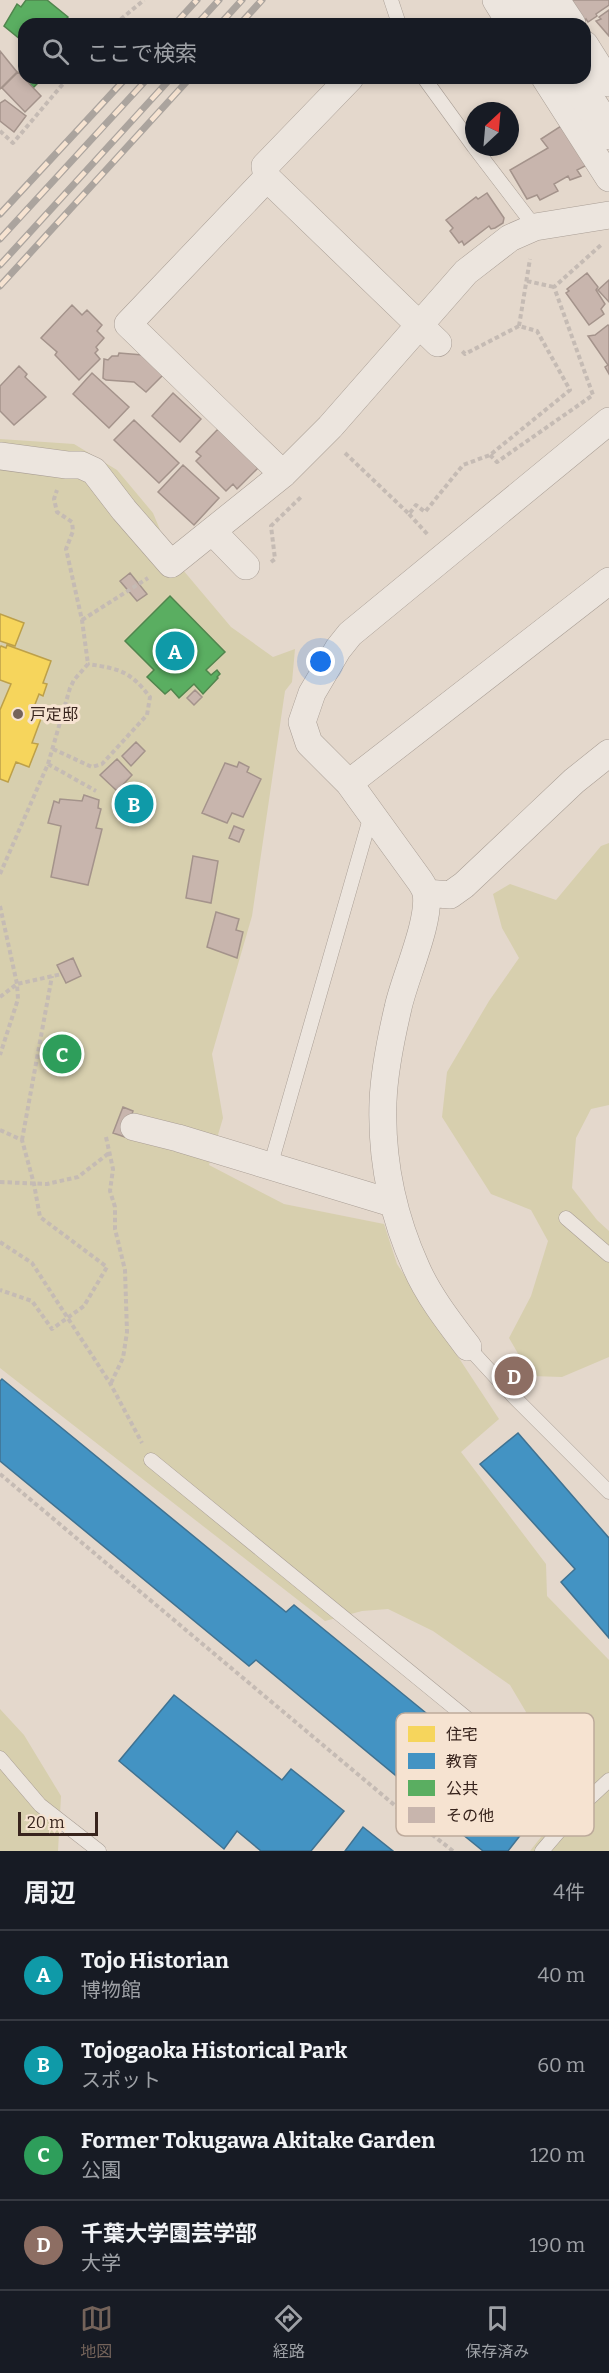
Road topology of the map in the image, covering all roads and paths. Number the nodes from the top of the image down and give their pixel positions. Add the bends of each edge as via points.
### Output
1 (144, 0) edge
2 (391, 0) edge
3 (496, 0) edge
4 (525, 0) edge
5 (556, 0) edge
6 (122, 18) edge
7 (397, 18) edge
8 (507, 18) edge
9 (536, 18) edge
10 (568, 18) edge
11 (591, 54) edge
12 (609, 83) edge
13 (63, 84) edge
14 (344, 84) edge
15 (428, 84) edge
16 (549, 84) edge
17 (578, 84) edge
18 (0, 131) edge
19 (609, 133) edge
20 (465, 135) edge
21 (480, 156) edge
22 (267, 178) junction
23 (609, 178) edge
24 (607, 225) edge
25 (533, 238) junction
26 (527, 281) junction
27 (554, 287) junction
28 (519, 326) junction
29 (438, 339) junction
30 (609, 421) edge
31 (345, 453) dead end
32 (490, 455) junction
33 (0, 456) edge
34 (67, 465) junction
35 (283, 474) junction
36 (271, 526) dead end
37 (213, 532) junction
38 (275, 559) dead end
39 (171, 564) junction
40 (246, 566) dead end
41 (609, 581) edge
42 (82, 620) junction
43 (88, 664) junction
44 (53, 749) junction
45 (609, 753) edge
46 (48, 764) junction
47 (349, 783) junction
48 (96, 791) dead end
49 (371, 814) junction
50 (0, 874) edge
51 (426, 893) junction
52 (0, 906) edge
53 (62, 974) dead end
54 (52, 976) junction
55 (17, 984) junction
56 (0, 997) edge
57 (0, 1055) edge
58 (134, 1127) dead end
59 (0, 1130) edge
60 (106, 1137) dead end
61 (22, 1140) junction
62 (109, 1152) junction
63 (270, 1167) junction
64 (0, 1182) edge
65 (34, 1184) junction
66 (392, 1203) junction
67 (566, 1218) dead end
68 (0, 1242) edge
69 (609, 1256) edge
70 (0, 1290) edge
71 (68, 1318) junction
72 (468, 1347) joint
73 (110, 1383) junction
74 (151, 1460) joint
75 (0, 1474) edge
76 (609, 1492) edge
77 (461, 1713) edge
78 (0, 1758) edge
79 (609, 1781) edge
80 (594, 1795) edge
81 (396, 1806) edge
82 (434, 1836) edge
83 (555, 1836) edge
84 (99, 1851) edge
85 (453, 1851) edge
86 (542, 1851) edge

1 - 6 path
2 - 7 lane
3 - 8 street
4 - 9 street
5 - 10 street
11 - 12 street
13 - 18 path via 13,143
14 - 22 street via 266,166
15 - 20 lane
16 - 23 street
17 - 19 street
21 - 25 lane
22 - 29 street
22 - 35 street via 128,324
24 - 25 street
24 - 27 path via 602,244
25 - 26 path
25 - 29 street via 510,238 443,295
26 - 27 path
26 - 28 path
27 - 32 path via 593,395 497,462
28 - 29 path via 465,354
28 - 32 path via 537,331 570,390
29 - 35 street via 330,427
30 - 47 street via 350,634 338,649 312,693 302,722 309,743
31 - 32 path via 409,514 416,505 425,512 463,465
33 - 34 street
34 - 39 street via 81,465 94,471
34 - 42 path via 54,505 57,512 72,522 66,549
35 - 37 street
36 - 38 path
37 - 39 street
37 - 40 street
39 - 42 path
41 - 47 street
42 - 43 path
43 - 44 path via 70,688
43 - 44 path via 115,668 136,679 150,697 147,715 102,764 92,767
44 - 46 path
45 - 51 street via 574,780 450,896
46 - 48 path
46 - 50 path
47 - 49 street
49 - 51 street
49 - 63 lane
51 - 66 street via 424,918 398,1005 383,1102
52 - 55 path
53 - 54 path
54 - 55 path
54 - 61 path
55 - 56 path
55 - 57 path via 15,1014
58 - 63 street
59 - 61 path
60 - 62 path
61 - 65 path
62 - 65 path via 78,1176
62 - 73 path via 115,1229 125,1270 127,1332 123,1358
63 - 66 street
64 - 65 path
65 - 71 path via 40,1217 106,1266 84,1306
66 - 72 street via 416,1268
67 - 69 lane
68 - 71 path via 33,1263
70 - 71 path via 32,1301 52,1329
71 - 73 path
72 - 76 lane
73 - 74 path
74 - 77 lane
75 - 81 path
78 - 84 lane via 40,1805
79 - 80 lane
82 - 85 path
83 - 86 lane

